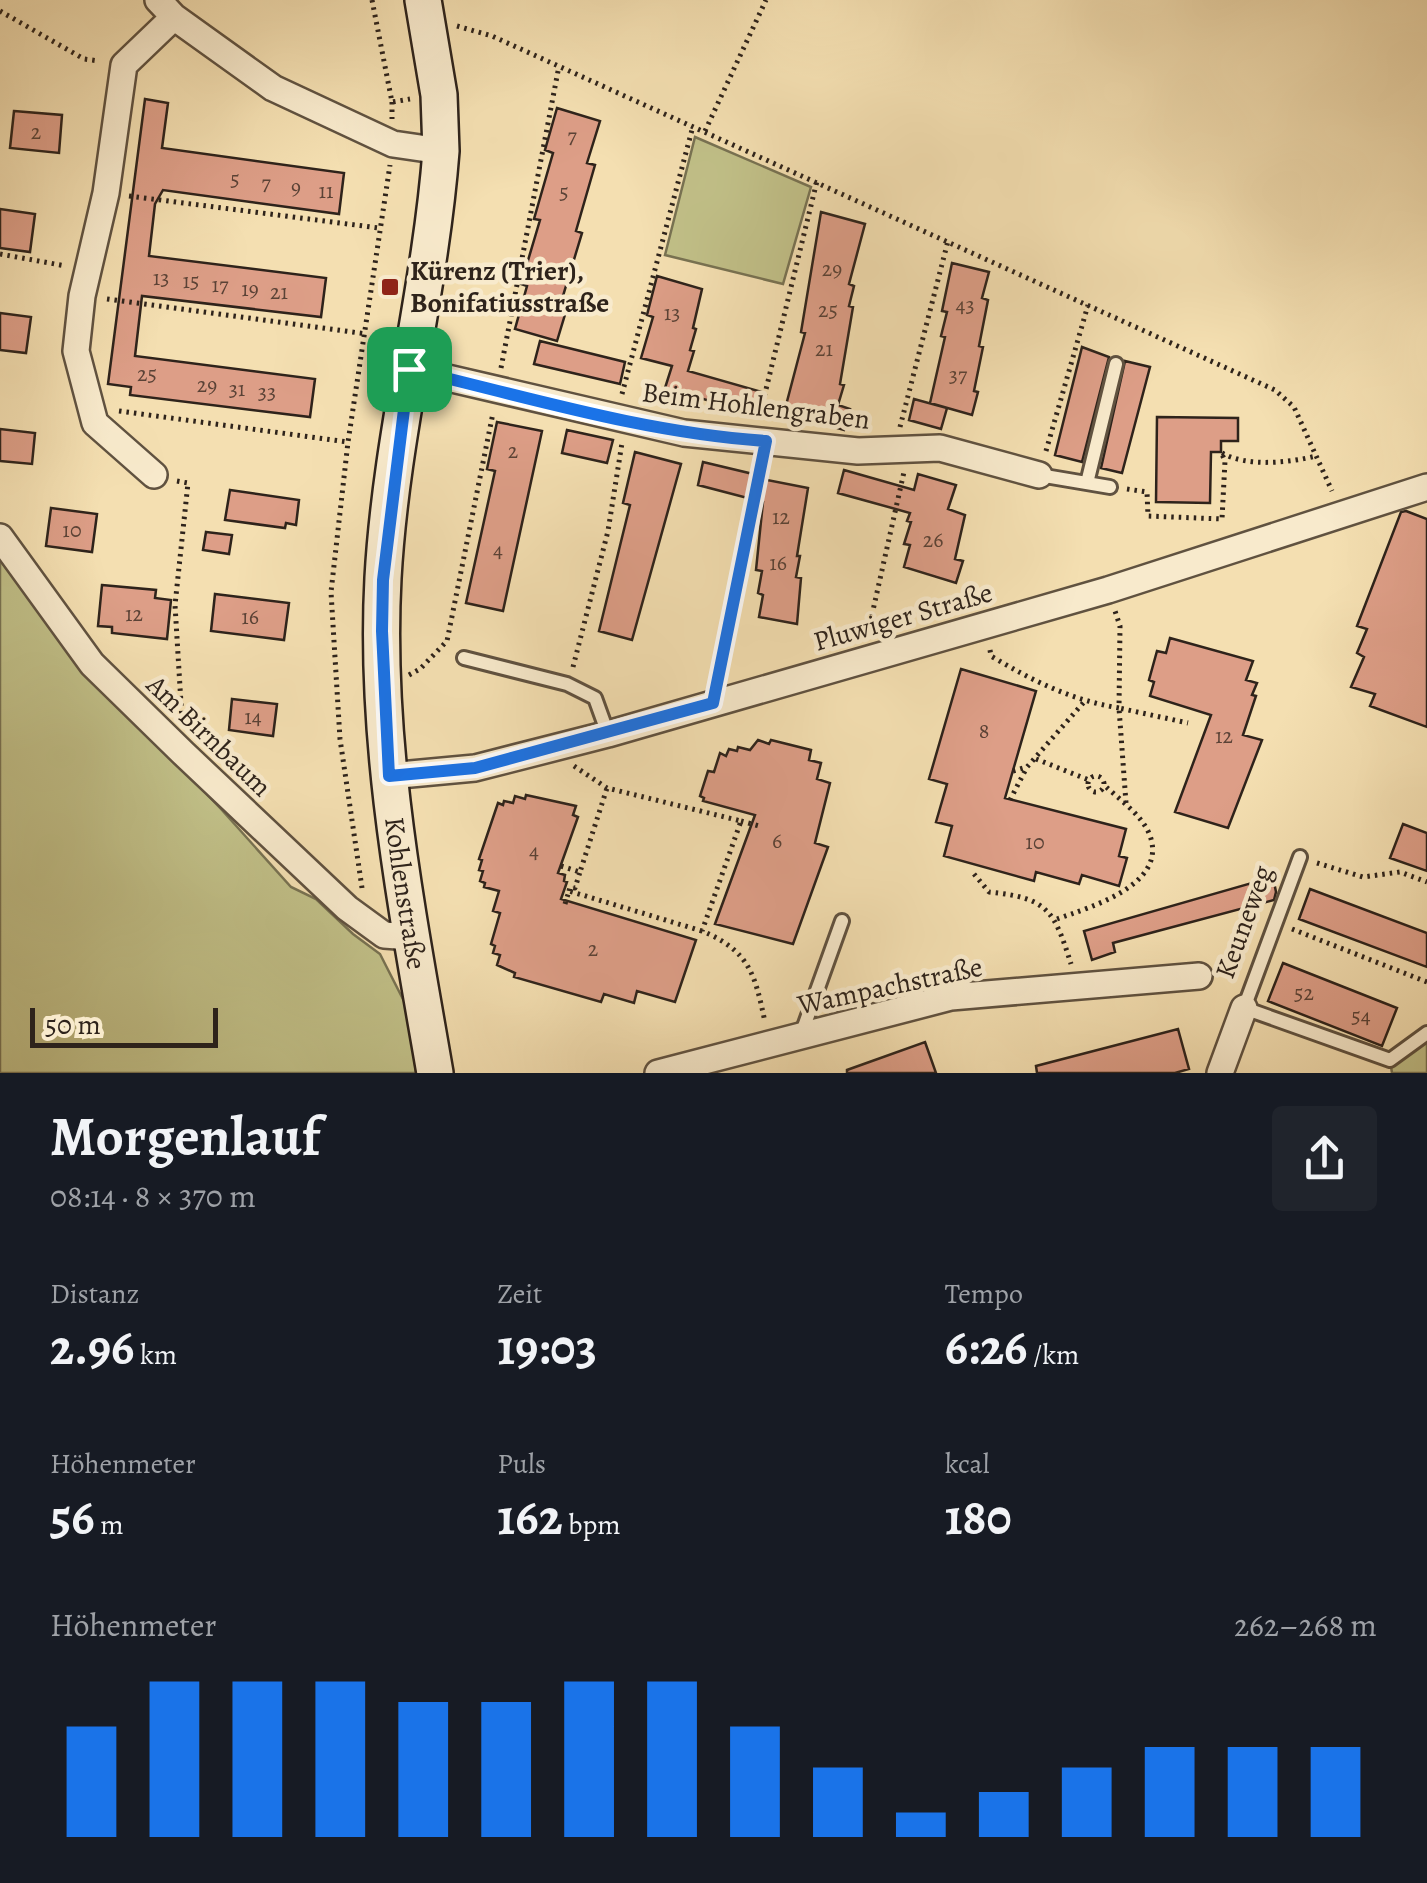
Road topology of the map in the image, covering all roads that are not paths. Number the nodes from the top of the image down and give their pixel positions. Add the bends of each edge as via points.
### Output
1 (424, 7) edge
2 (166, 8) edge
3 (442, 150) junction
4 (1116, 364) dead end
5 (409, 369) junction
6 (154, 475) road end
7 (1039, 476) joint
8 (1087, 483) junction
9 (1110, 487) road end
10 (1427, 487) edge
11 (0, 537) edge
12 (464, 658) dead end
13 (608, 734) junction
14 (389, 776) junction
15 (1300, 858) road end
16 (842, 921) dead end
17 (411, 937) junction
18 (1199, 976) dead end
19 (1244, 1008) junction
20 (1427, 1033) edge
21 (801, 1035) junction
22 (435, 1073) edge
23 (658, 1073) edge
24 (1220, 1073) edge

1 - 3 main road, Kohlenstraße
2 - 3 street via 273,88 393,144
2 - 6 street via 124,65 76,351 95,423
3 - 5 main road, Kohlenstraße
4 - 8 lane
5 - 7 street, Beim Hohlengraben via 684,433 858,451 940,448
5 - 14 main road, Kohlenstraße via 386,538 382,631
7 - 8 lane
8 - 9 lane
10 - 13 street, Pluwiger Straße via 1108,590
11 - 17 street, Am Birnbaum via 92,664 183,754 347,908 384,935
12 - 13 lane via 568,684 595,698
13 - 14 street, Pluwiger Straße via 475,768
14 - 17 main road, Kohlenstraße
15 - 19 lane, Keuneweg
16 - 21 lane
17 - 22 main road, Kohlenstraße
18 - 21 street, Wampachstraße via 951,997
19 - 20 lane, Keuneweg via 1390,1060
19 - 24 street, Keuneweg
21 - 23 street, Wampachstraße

